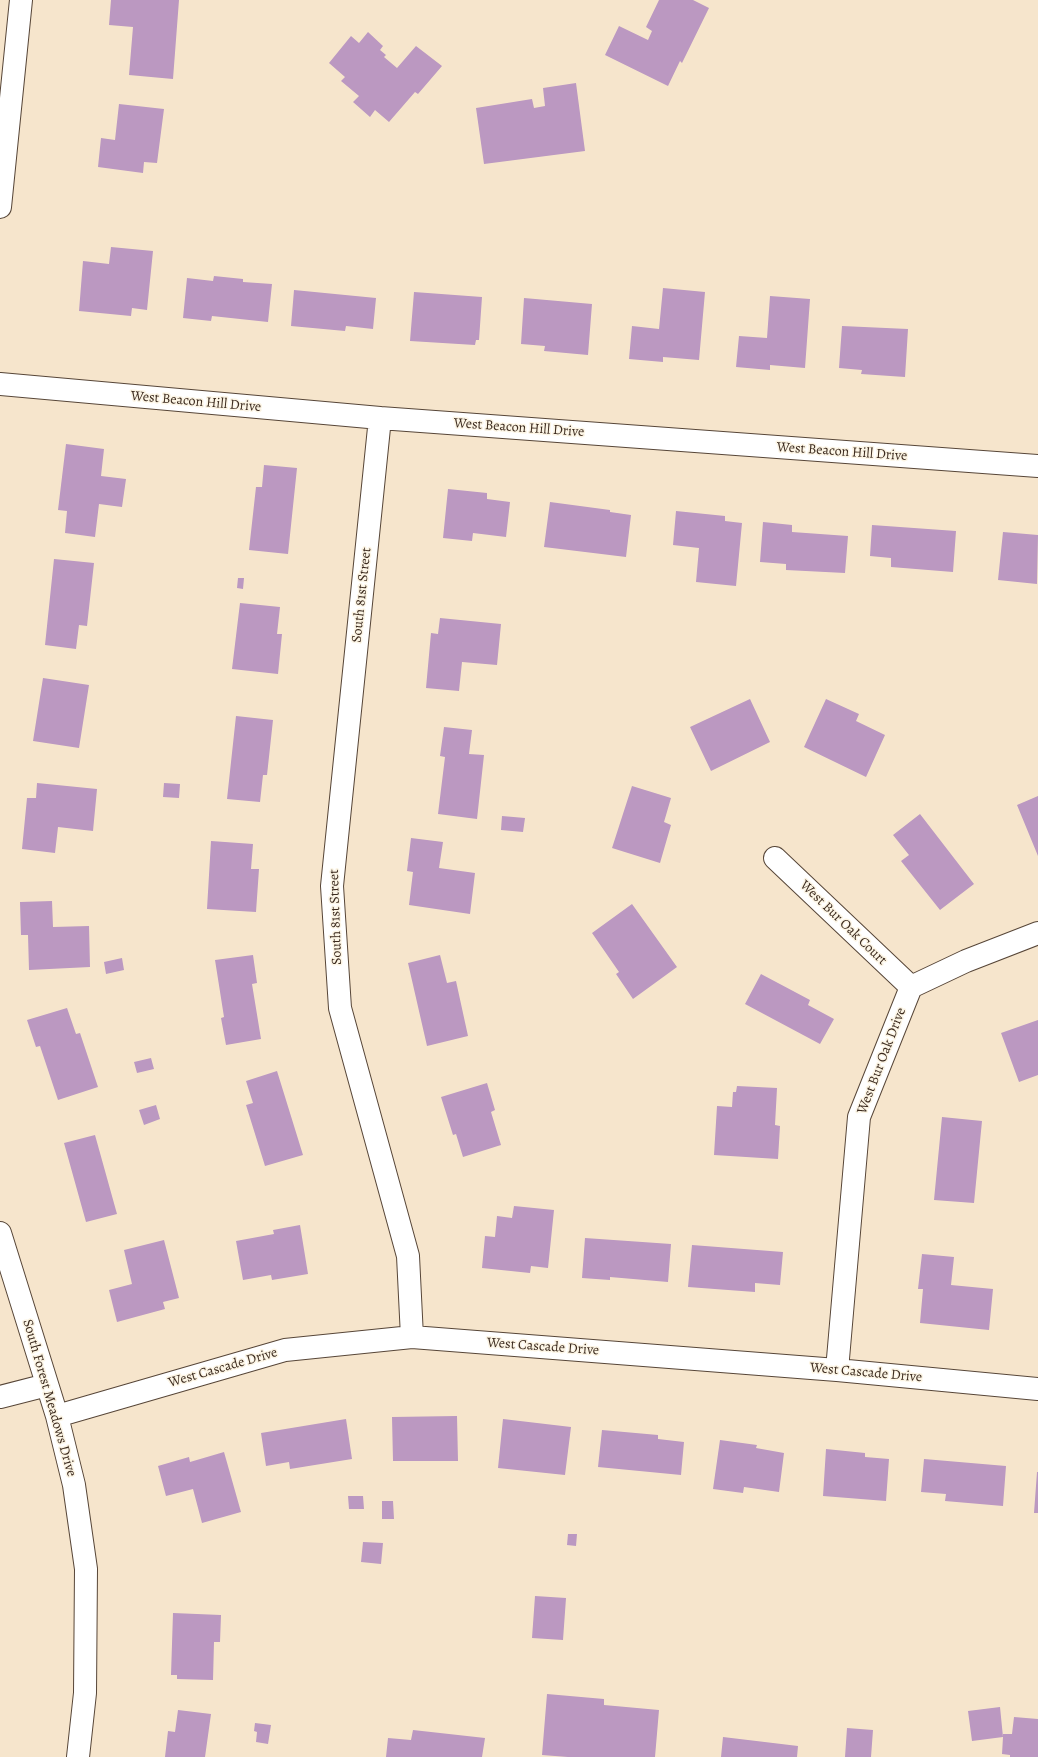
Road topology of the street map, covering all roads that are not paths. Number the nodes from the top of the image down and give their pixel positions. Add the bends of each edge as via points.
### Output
1 (21, 0) edge
2 (0, 207) edge
3 (0, 384) edge
4 (380, 418) junction
5 (1038, 466) edge
6 (775, 858) dead end
7 (1038, 933) edge
8 (910, 987) junction
9 (0, 1234) edge
10 (412, 1337) junction
11 (837, 1370) junction
12 (47, 1385) junction
13 (1038, 1389) edge
14 (0, 1396) edge
15 (57, 1416) junction
16 (78, 1757) edge

1 - 2 street
3 - 4 street, West Beacon Hill Drive
4 - 5 street, West Beacon Hill Drive
4 - 10 street, South 81st Street via 332,886 340,1008 408,1256
6 - 8 street, West Bur Oak Court
7 - 8 street
8 - 11 street, West Bur Oak Drive via 859,1117
9 - 12 street, South Forest Meadows Drive
10 - 11 street, West Cascade Drive
10 - 15 street, West Cascade Drive via 285,1350
11 - 13 street, West Cascade Drive
12 - 14 street
12 - 15 street, South Forest Meadows Drive
15 - 16 street, South Forest Meadows Drive via 74,1485 86,1569 85,1693

